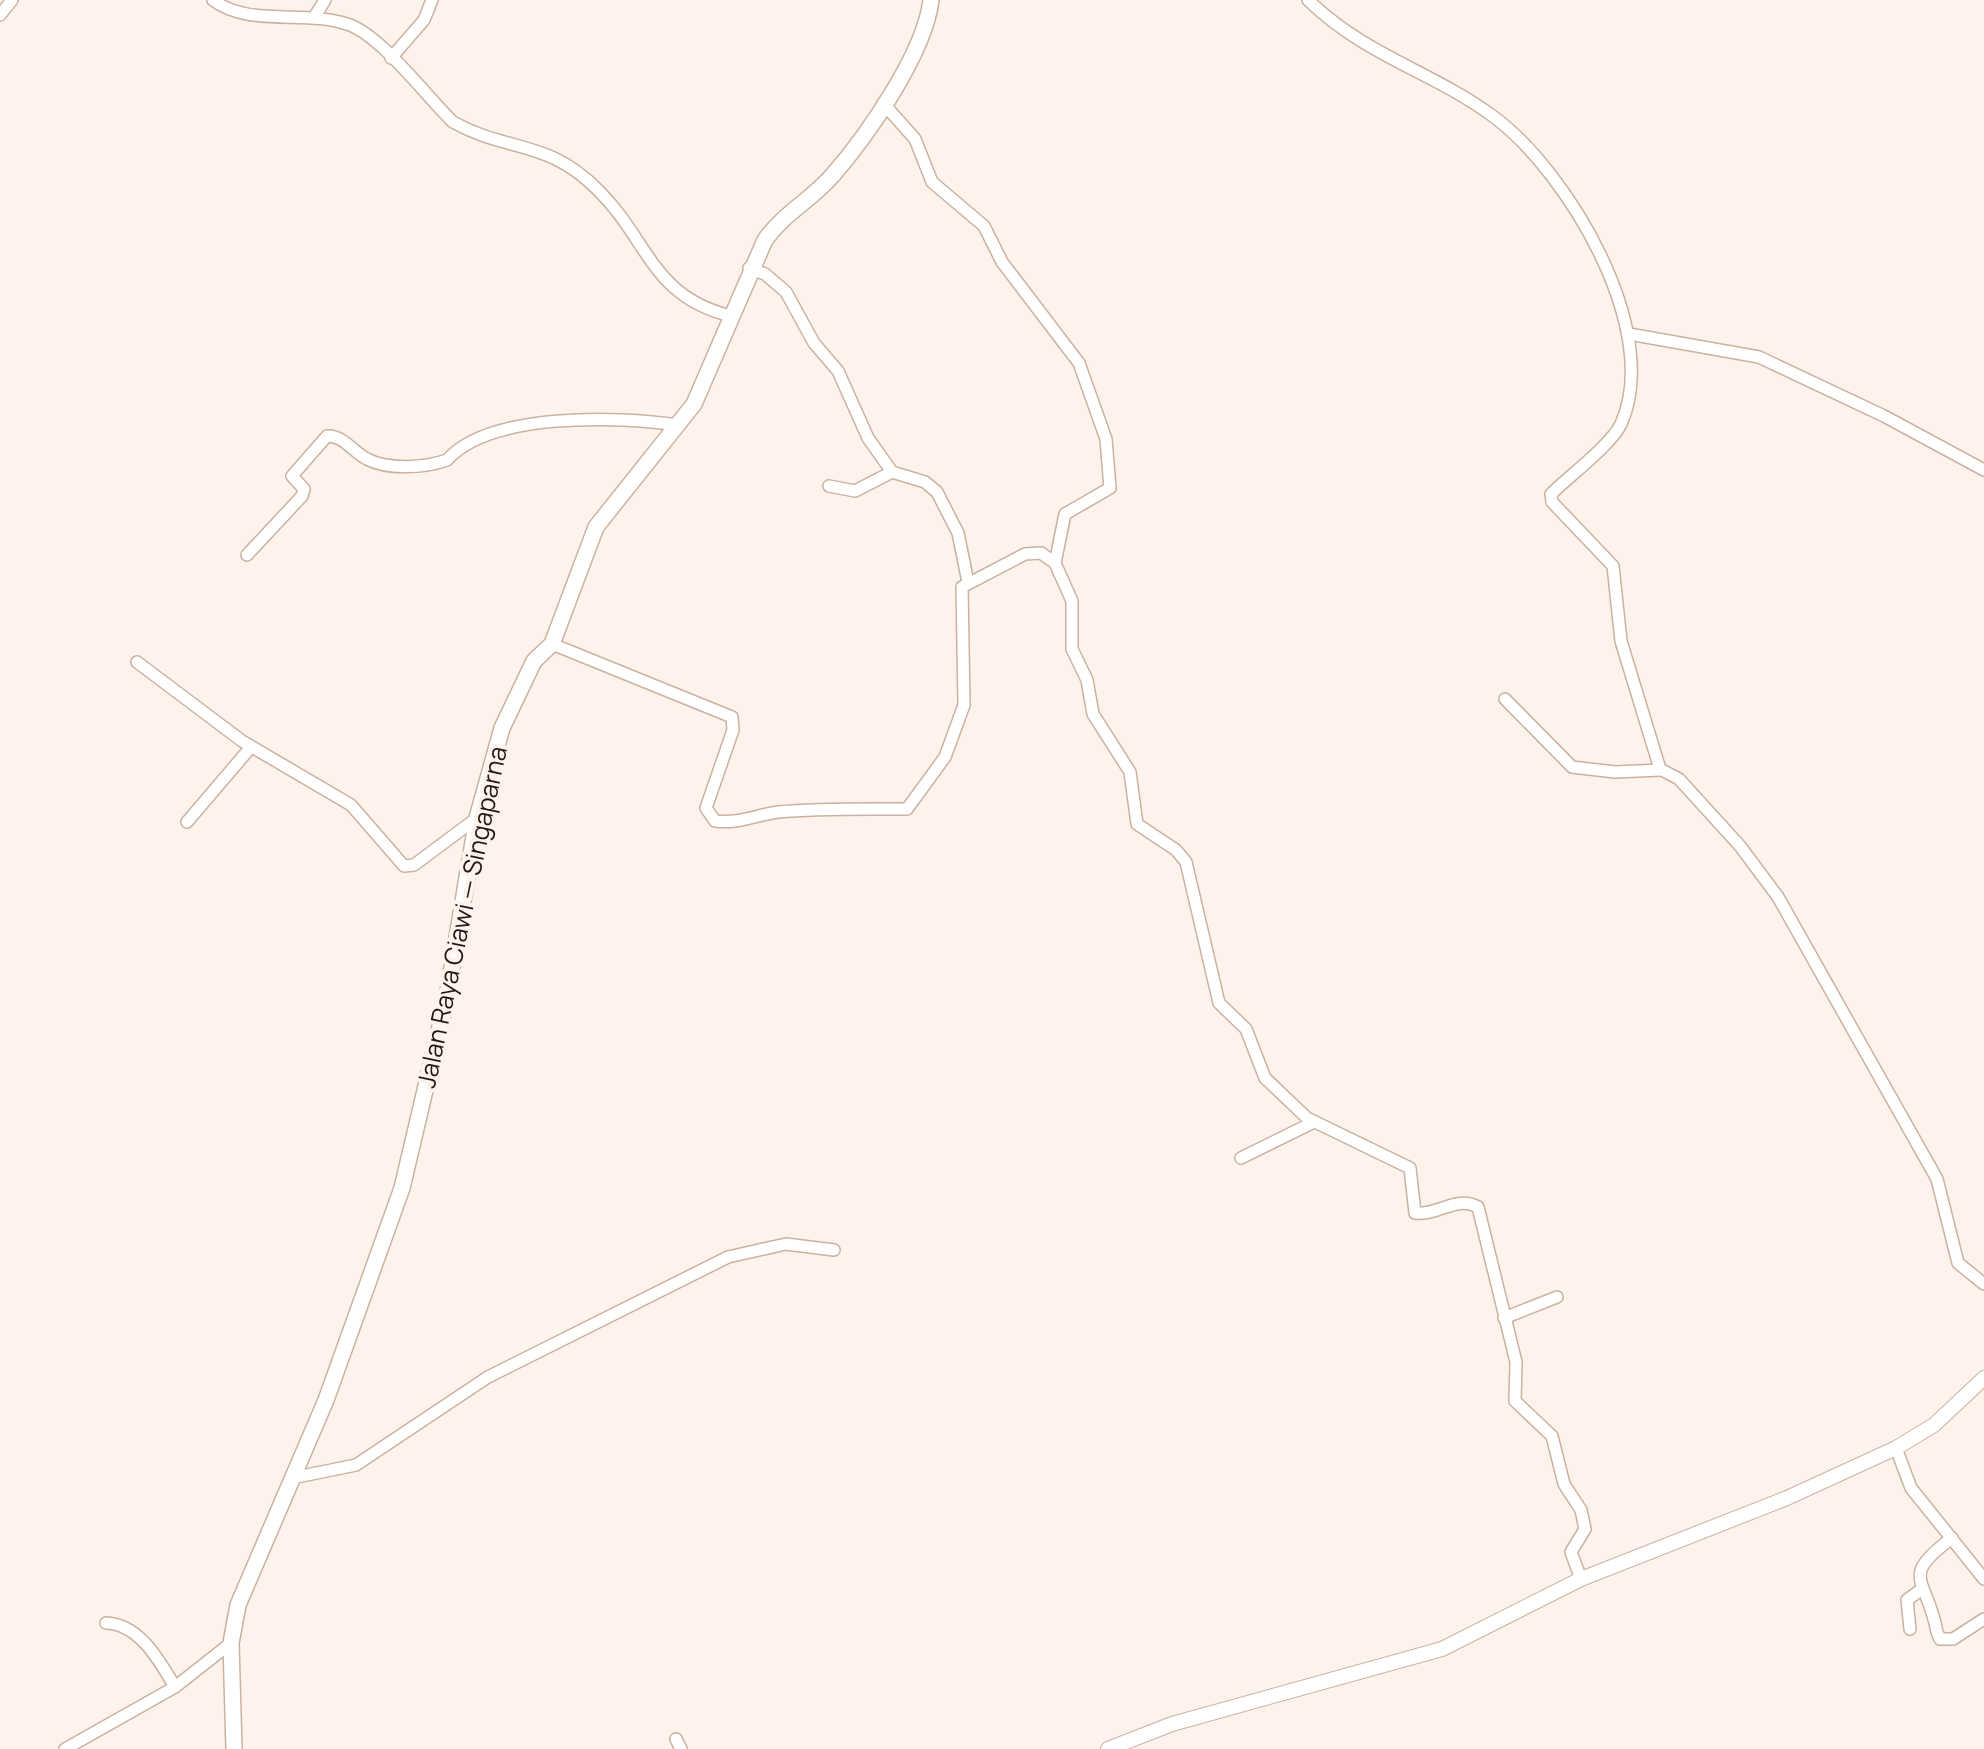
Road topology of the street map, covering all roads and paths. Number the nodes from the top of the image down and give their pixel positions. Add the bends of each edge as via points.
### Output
1 (12, 0) edge
2 (212, 0) edge
3 (325, 0) edge
4 (432, 0) edge
5 (930, 0) edge
6 (1308, 0) edge
7 (0, 15) edge
8 (315, 16) junction
9 (391, 58) junction
10 (883, 103) junction
11 (749, 268) junction
12 (731, 316) junction
13 (1629, 334) junction
14 (678, 425) junction
15 (1984, 470) edge
16 (892, 472) junction
17 (829, 486) dead end
18 (247, 555) dead end
19 (1055, 563) junction
20 (968, 582) junction
21 (552, 644) junction
22 (136, 662) dead end
23 (1505, 699) dead end
24 (252, 746) junction
25 (1660, 770) junction
26 (477, 818) junction
27 (187, 822) dead end
28 (1314, 1122) junction
29 (1241, 1158) dead end
30 (834, 1250) dead end
31 (1984, 1284) edge
32 (1557, 1296) dead end
33 (1504, 1318) junction
34 (1984, 1378) edge
35 (1896, 1448) junction
36 (292, 1478) junction
37 (1952, 1538) junction
38 (1581, 1578) junction
39 (1984, 1579) edge
40 (1922, 1589) junction
41 (1984, 1620) edge
42 (106, 1624) dead end
43 (1910, 1630) dead end
44 (231, 1644) junction
45 (175, 1687) junction
46 (65, 1749) edge
47 (234, 1749) edge
48 (1108, 1749) edge

1 - 7 street
2 - 8 street via 240,14
3 - 8 street
4 - 9 street via 424,20
5 - 10 main road, Jalan Raya Ciawi — Singaparna via 921,38
6 - 13 street via 1330,22 1475,104 1532,149 1590,240
8 - 9 street via 373,36
9 - 12 street via 470,132 546,151 572,167 614,207 670,288 704,310
10 - 11 main road, Jalan Raya Ciawi — Singaparna via 833,176 779,220
10 - 19 street via 916,139 932,182 986,228 1002,262 1079,364 1113,481 1065,514
11 - 12 main road, Jalan Raya Ciawi — Singaparna
11 - 16 street via 786,292
12 - 14 main road, Jalan Raya Ciawi — Singaparna via 708,376
13 - 15 street via 1759,357
13 - 25 street via 1632,370 1620,427 1551,494 1613,566 1622,641
14 - 18 street via 608,418 496,431 446,460 418,464 370,461 338,436 327,436 292,476 302,496
14 - 21 main road, Jalan Raya Ciawi — Singaparna via 596,527
16 - 17 street via 855,491
16 - 20 street via 937,492 958,533
19 - 20 street via 1025,554
19 - 28 street via 1072,601 1072,649 1093,714 1130,772 1137,824 1176,850 1190,870 1218,1002 1246,1029 1271,1087
20 - 21 street via 960,595 966,643 960,718 940,766 904,810 836,807 715,821 706,808 732,717
21 - 26 main road, Jalan Raya Ciawi — Singaparna via 534,662 502,728
22 - 24 street
23 - 25 street via 1572,767
24 - 26 street via 351,806 405,866
24 - 27 street
25 - 31 street via 1679,779 1778,897 1937,1179 1958,1262
26 - 36 main road, Jalan Raya Ciawi — Singaparna via 447,996 402,1188
28 - 29 street
28 - 33 street via 1410,1168 1416,1213 1476,1204
30 - 36 street via 786,1244 728,1257 488,1378 356,1466
32 - 33 street
33 - 38 street via 1516,1366 1515,1401 1552,1436 1564,1484 1581,1510 1585,1530 1571,1552
34 - 35 street via 1934,1425
35 - 37 street via 1911,1488
35 - 38 street via 1788,1498
36 - 44 main road, Jalan Raya Ciawi — Singaparna via 249,1575
37 - 39 street
37 - 40 street via 1922,1560
38 - 48 street via 1442,1649 1172,1724
40 - 41 street via 1940,1639
40 - 43 street via 1906,1600
42 - 45 street via 117,1624 149,1646
44 - 45 street
44 - 47 main road, Jalan Raya Ciawi — Singaparna
45 - 46 street

